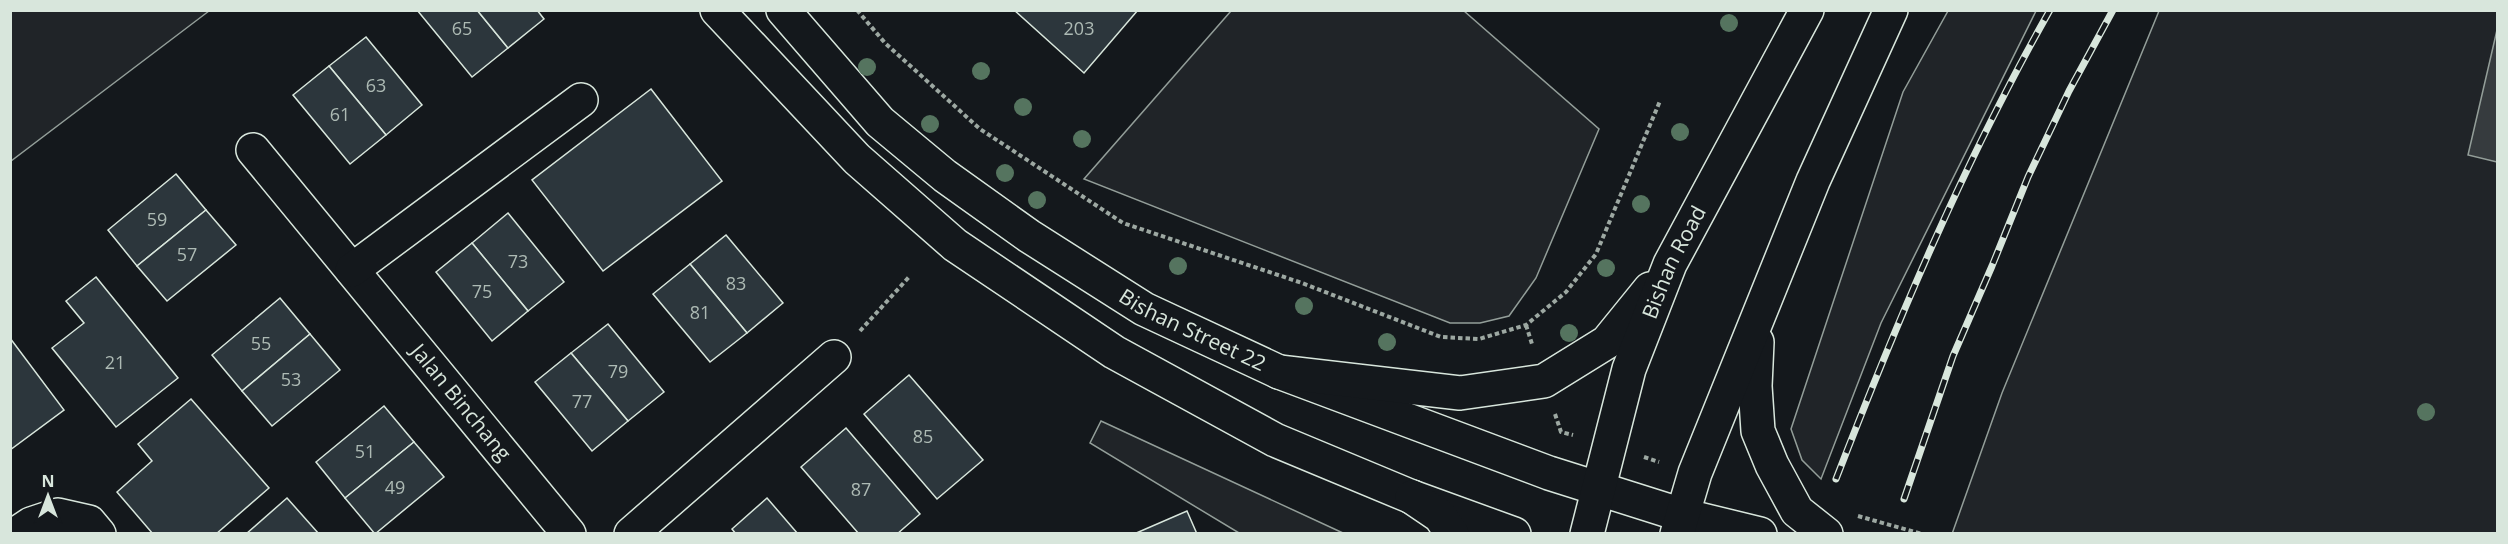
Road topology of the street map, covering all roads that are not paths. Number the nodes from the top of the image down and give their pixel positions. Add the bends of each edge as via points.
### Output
1 (717, 10) edge
2 (783, 10) edge
3 (1807, 10) edge
4 (1891, 10) edge
5 (581, 100) dead end
6 (253, 150) dead end
7 (1670, 264) junction
8 (352, 270) junction
9 (1759, 316) junction
10 (834, 357) road end
11 (1278, 372) junction
12 (1599, 488) junction
13 (1412, 497) junction
14 (1680, 524) edge
15 (16, 534) edge
16 (99, 534) edge
17 (569, 534) edge
18 (631, 534) edge
19 (1452, 534) edge
20 (1514, 534) edge
21 (1587, 534) edge
22 (1760, 534) edge
23 (1826, 534) edge

1 - 13 main road via 857,159 954,245 1114,352 1275,440
2 - 11 main road, Bishan Street 22 via 880,122 945,176 1029,236 1144,309
3 - 7 main road, Bishan Road
4 - 9 main road via 1813,181
5 - 8 main road
6 - 8 main road, Jalan Binchang
7 - 11 main road via 1607,342 1544,381 1460,393
7 - 12 main road, Bishan Road via 1629,369
8 - 17 main road, Jalan Binchang
9 - 14 main road via 1695,473
9 - 23 main road via 1755,386 1758,431 1797,511
10 - 18 main road
11 - 12 main road, Bishan Street 22
12 - 14 main road, Bishan Street 22
12 - 21 main road, Bishan Road
13 - 19 main road via 1440,516
13 - 20 main road
14 - 22 main road, Bishan Street 22
15 - 16 main road via 58,514 89,522

